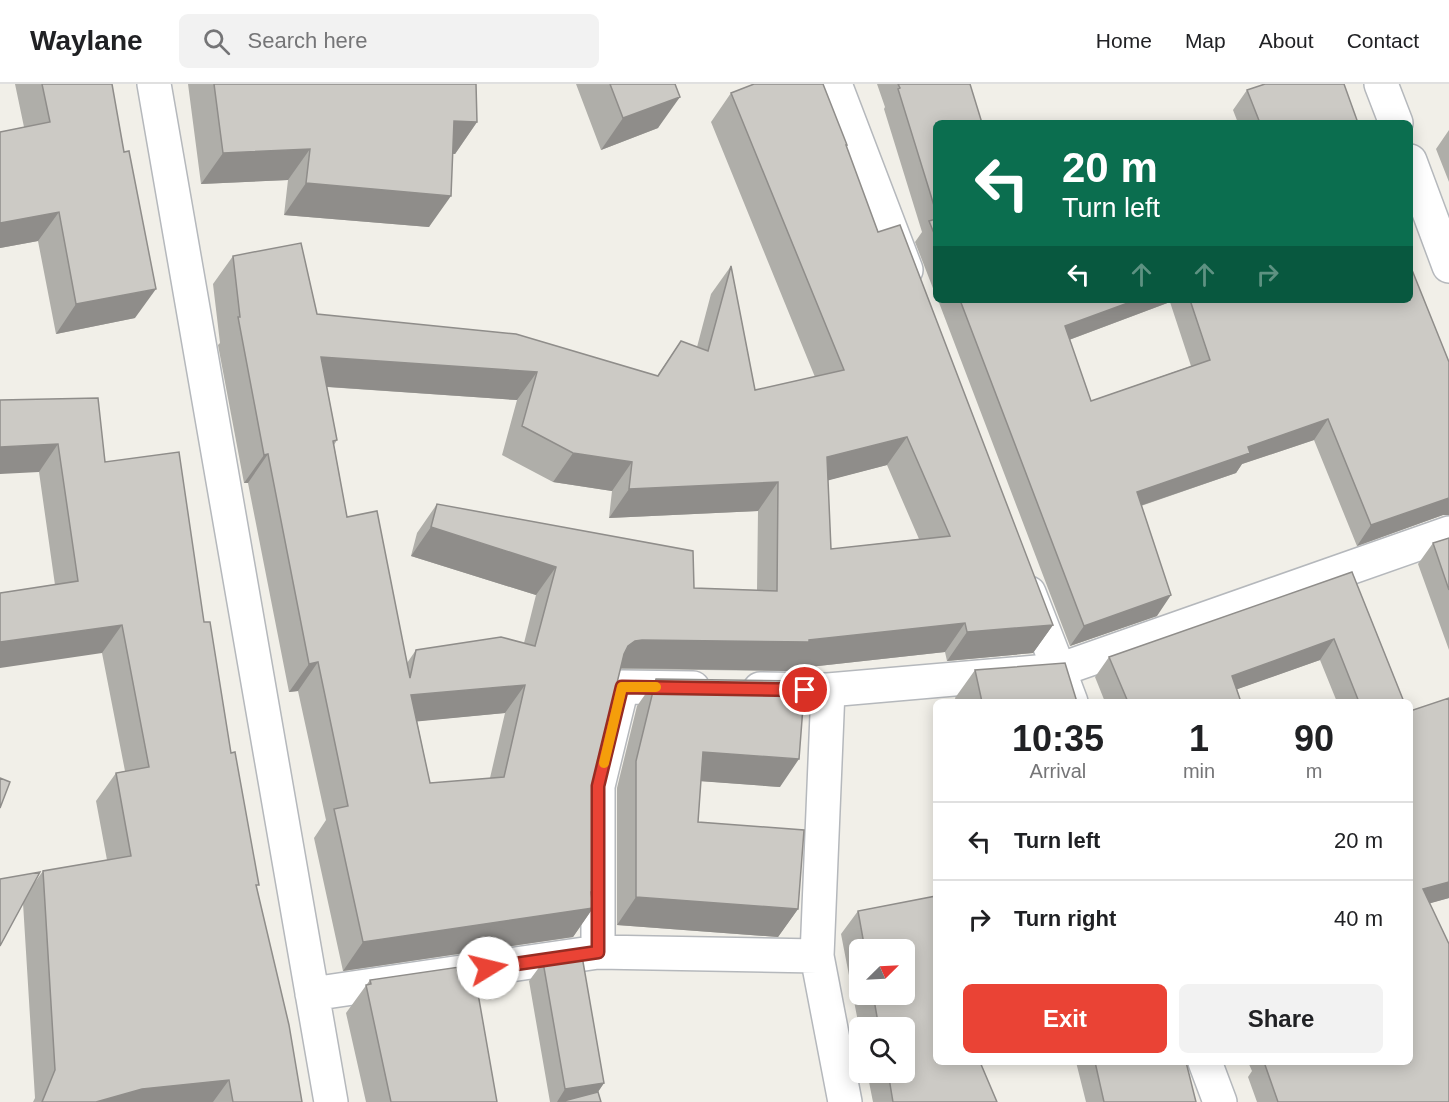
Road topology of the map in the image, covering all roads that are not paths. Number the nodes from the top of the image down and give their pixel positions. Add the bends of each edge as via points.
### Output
1 (154, 84) edge
2 (835, 84) edge
3 (1382, 84) edge
4 (1395, 120) edge
5 (1413, 169) edge
6 (1449, 266) edge
7 (915, 294) edge
8 (1449, 533) edge
9 (1021, 571) edge
10 (1059, 670) junction
11 (828, 690) junction
12 (1070, 699) edge
13 (598, 952) junction
14 (817, 956) junction
15 (312, 994) junction
16 (1206, 1065) edge
17 (331, 1102) edge
18 (845, 1102) edge
19 (1220, 1102) edge

1 - 15 street
2 - 7 street
3 - 4 street
5 - 6 street
8 - 10 street
9 - 10 street
10 - 11 street
10 - 12 street
11 - 13 street via 622,687 598,786
11 - 14 street
13 - 14 street
13 - 15 street
14 - 18 street
15 - 17 street
16 - 19 street

